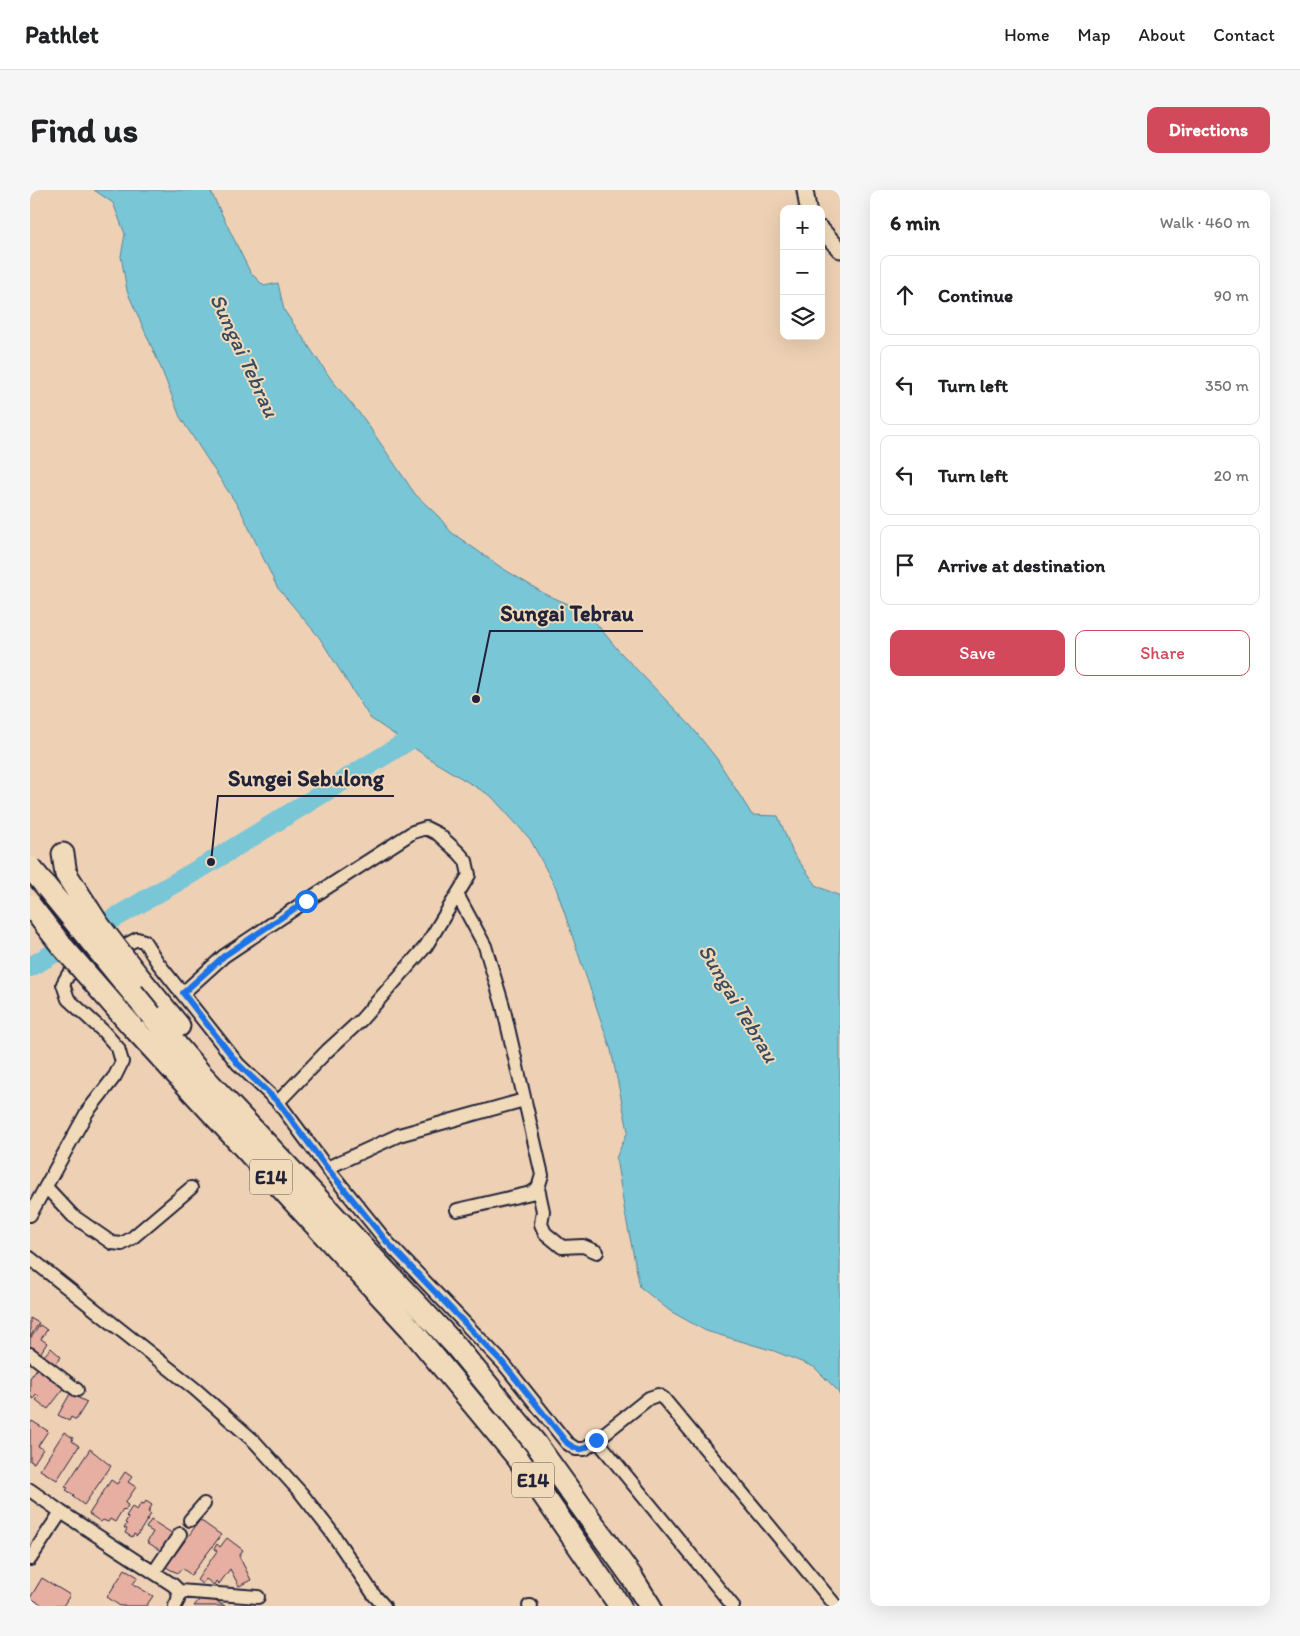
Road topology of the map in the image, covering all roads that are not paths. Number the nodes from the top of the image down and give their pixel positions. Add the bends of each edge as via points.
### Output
1 (805, 190) edge
2 (807, 205) edge
3 (825, 233) edge
4 (840, 250) edge
5 (65, 864) dead end
6 (30, 867) edge
7 (458, 896) junction
8 (30, 905) edge
9 (183, 993) junction
10 (524, 1100) junction
11 (278, 1102) junction
12 (252, 1128) junction
13 (327, 1168) junction
14 (46, 1187) junction
15 (191, 1188) dead end
16 (538, 1188) junction
17 (457, 1210) dead end
18 (30, 1215) edge
19 (597, 1252) dead end
20 (30, 1258) edge
21 (30, 1354) edge
22 (77, 1390) dead end
23 (596, 1440) junction
24 (30, 1490) edge
25 (204, 1504) dead end
26 (61, 1512) junction
27 (190, 1520) dead end
28 (180, 1534) dead end
29 (30, 1559) edge
30 (154, 1572) junction
31 (179, 1591) junction
32 (258, 1597) dead end
33 (381, 1603) edge
34 (175, 1606) edge
35 (620, 1606) edge
36 (650, 1606) edge
37 (733, 1606) edge
38 (836, 1606) edge

1 - 2 street
3 - 4 street
5 - 12 highway, bridge via 98,924 215,1068
6 - 12 highway, E14, bridge via 201,1074
7 - 9 street via 469,875 466,861 438,834 426,828 413,832 224,956
7 - 10 street via 485,946 503,1006
7 - 11 street via 426,946 361,1020
8 - 35 highway, E14, bridge via 131,1025 411,1329 517,1457
9 - 11 street via 238,1064
9 - 14 street via 144,941 137,939 68,975 63,984 68,999 118,1048 122,1062 87,1112
10 - 13 street via 399,1135
10 - 16 street via 542,1175
11 - 13 street
12 - 36 highway, E14 via 455,1345 536,1444
13 - 23 street via 387,1242 503,1363 567,1443 576,1449 585,1449
14 - 15 street via 73,1216 112,1243 122,1244
14 - 18 street
16 - 17 street via 531,1193
16 - 19 street via 545,1234 562,1247 583,1246
20 - 33 street via 195,1389 254,1442 301,1492
21 - 22 street
23 - 37 street
23 - 38 street via 649,1398 658,1395 664,1399
24 - 26 street
25 - 27 street
26 - 29 street
26 - 30 street
28 - 30 street
30 - 31 street
31 - 32 street
31 - 34 street

